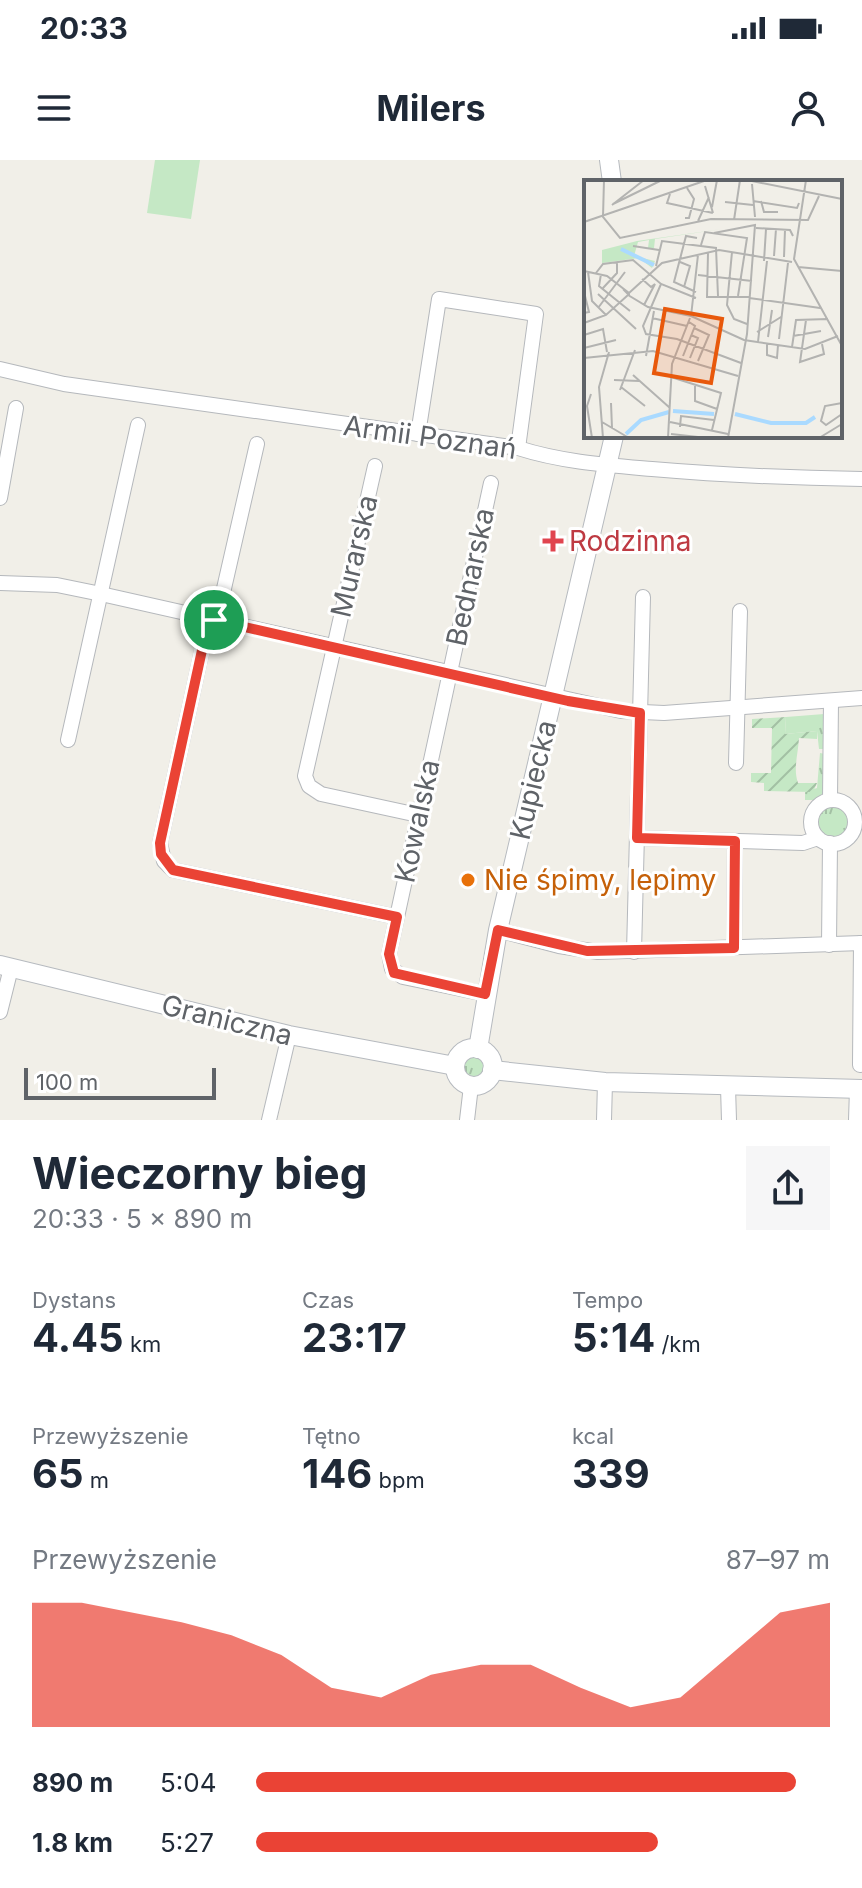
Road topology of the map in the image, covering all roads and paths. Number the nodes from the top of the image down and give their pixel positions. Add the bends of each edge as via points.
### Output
1 (609, 160) edge
2 (612, 180) edge
3 (0, 369) edge
4 (16, 408) dead end
5 (138, 425) dead end
6 (418, 434) junction
7 (614, 438) edge
8 (257, 444) dead end
9 (518, 448) junction
10 (5, 451) edge
11 (608, 465) junction
12 (375, 466) dead end
13 (862, 479) edge
14 (491, 483) dead end
15 (0, 498) edge
16 (0, 583) edge
17 (101, 594) junction
18 (643, 597) dead end
19 (740, 611) dead end
20 (214, 620) junction
21 (334, 646) junction
22 (449, 671) junction
23 (552, 696) junction
24 (862, 698) edge
25 (831, 701) junction
26 (738, 708) junction
27 (640, 713) junction
28 (68, 740) dead end
29 (736, 763) dead end
30 (830, 800) junction
31 (855, 804) edge
32 (418, 815) junction
33 (637, 838) junction
34 (735, 841) junction
35 (824, 841) junction
36 (397, 917) junction
37 (498, 930) junction
38 (862, 943) edge
39 (829, 945) junction
40 (734, 948) junction
41 (634, 952) junction
42 (6, 966) edge
43 (485, 994) junction
44 (0, 1012) edge
45 (289, 1035) junction
46 (478, 1049) junction
47 (860, 1065) dead end
48 (455, 1066) junction
49 (492, 1070) junction
50 (605, 1082) junction
51 (471, 1086) junction
52 (728, 1087) junction
53 (860, 1089) edge
54 (269, 1120) edge
55 (467, 1120) edge
56 (604, 1120) edge
57 (729, 1120) edge
58 (856, 1120) edge

1 - 2 street
3 - 6 street, Armii Poznań via 64,384
4 - 10 street
5 - 17 street
6 - 9 street, Armii Poznań
6 - 9 street via 439,299 536,314
7 - 11 street, Kupiecka
8 - 20 street
9 - 11 street, Armii Poznań via 549,458
10 - 15 street
11 - 13 street, Armii Poznań
11 - 23 street, Kupiecka
12 - 21 street, Murarska
14 - 22 street, Bednarska
16 - 17 street via 57,585
17 - 20 street
17 - 28 street
18 - 27 street
19 - 26 street
20 - 21 street
20 - 36 street via 204,641 160,843 164,861 173,870
21 - 22 street
21 - 32 street, Murarska via 306,770 309,786 321,794
22 - 23 street
22 - 32 street, Kowalska
23 - 27 street
23 - 37 street, Kupiecka
24 - 25 street
25 - 26 street
25 - 30 street
26 - 27 street
26 - 29 street
27 - 33 street
30 - 31 street
30 - 35 street via 813,813 811,826
31 - 35 street via 853,831 844,841
32 - 36 street, Kowalska
33 - 34 street
33 - 41 street
34 - 35 street
34 - 40 street
35 - 39 street
36 - 43 street, Kowalska via 389,954 394,973
37 - 41 street via 576,950
37 - 43 street, Kupiecka
38 - 39 street
38 - 47 street
39 - 40 street
40 - 41 street
42 - 44 street
42 - 45 street, Graniczna
43 - 46 street, Kupiecka
45 - 48 street, Graniczna
45 - 54 street
46 - 48 street via 463,1052
46 - 49 street via 490,1058
48 - 51 street via 459,1079
49 - 50 street
49 - 51 street via 486,1082
50 - 52 street
50 - 56 street
51 - 55 street
52 - 53 street
52 - 57 street
53 - 58 street

